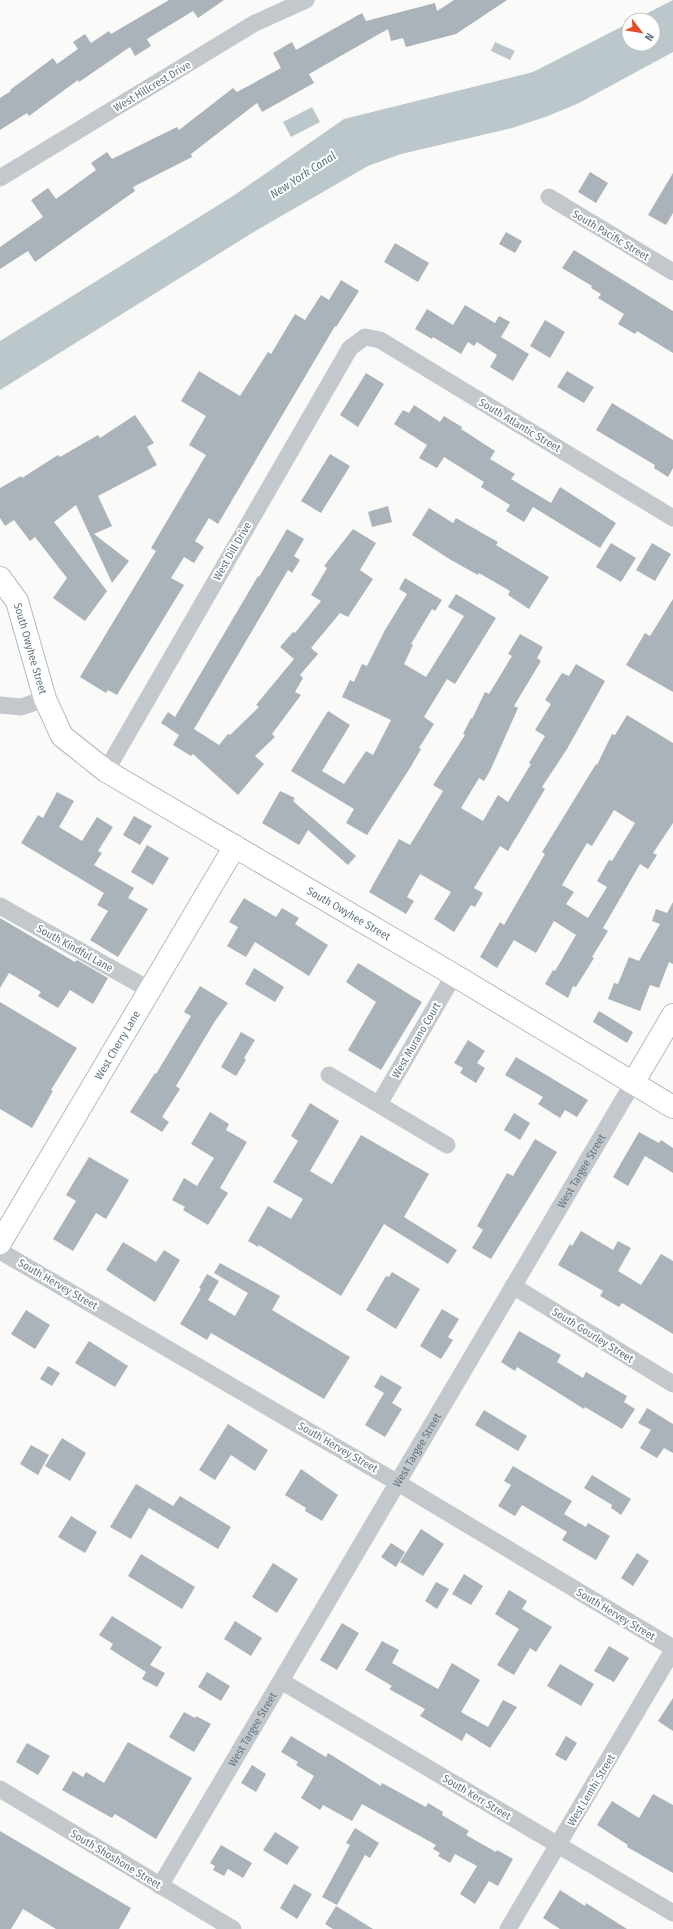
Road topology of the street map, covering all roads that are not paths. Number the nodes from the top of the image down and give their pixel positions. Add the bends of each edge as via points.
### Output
1 (306, 0) edge
2 (0, 178) edge
3 (549, 197) dead end
4 (673, 272) edge
5 (364, 337) joint
6 (673, 518) edge
7 (0, 578) edge
8 (46, 699) junction
9 (0, 705) edge
10 (106, 771) junction
11 (235, 846) junction
12 (0, 906) edge
13 (454, 975) junction
14 (150, 990) junction
15 (673, 1015) edge
16 (329, 1075) dead end
17 (633, 1083) junction
18 (379, 1104) junction
19 (673, 1107) edge
20 (447, 1145) dead end
21 (0, 1243) edge
22 (0, 1251) edge
23 (513, 1286) junction
24 (673, 1384) edge
25 (398, 1482) junction
26 (673, 1649) edge
27 (281, 1681) junction
28 (0, 1789) edge
29 (558, 1845) junction
30 (160, 1886) junction
31 (673, 1913) edge
32 (233, 1929) edge
33 (508, 1929) edge

1 - 2 street, West Hillcrest Drive via 255,24
3 - 4 street, South Pacific Street
5 - 6 street, South Atlantic Street via 380,340
5 - 10 street, West Dill Drive via 350,348
7 - 8 street, South Owyhee Street via 17,601
8 - 9 street, South Owyhee Street via 21,707
8 - 10 street, South Owyhee Street via 62,736
10 - 11 street, South Owyhee Street
11 - 13 street, South Owyhee Street
11 - 14 street, West Cherry Lane
12 - 14 street, South Kindful Lane
13 - 17 street, South Owyhee Street
13 - 18 street, West Murano Court
14 - 21 street, West Cherry Lane
15 - 17 street, West Targee Street
16 - 18 street
17 - 19 street, South Owyhee Street
17 - 23 street, West Targee Street
18 - 20 street
22 - 25 street, South Hervey Street
23 - 24 street, South Gourley Street
23 - 25 street, West Targee Street
25 - 26 street, South Hervey Street
25 - 27 street, West Targee Street
26 - 29 street, West Lemhi Street
27 - 29 street, South Kerr Street
27 - 30 street, West Targee Street
28 - 30 street, South Shoshone Street
29 - 31 street, South Kerr Street
29 - 33 street, West Lemhi Street
30 - 32 street, South Shoshone Street

